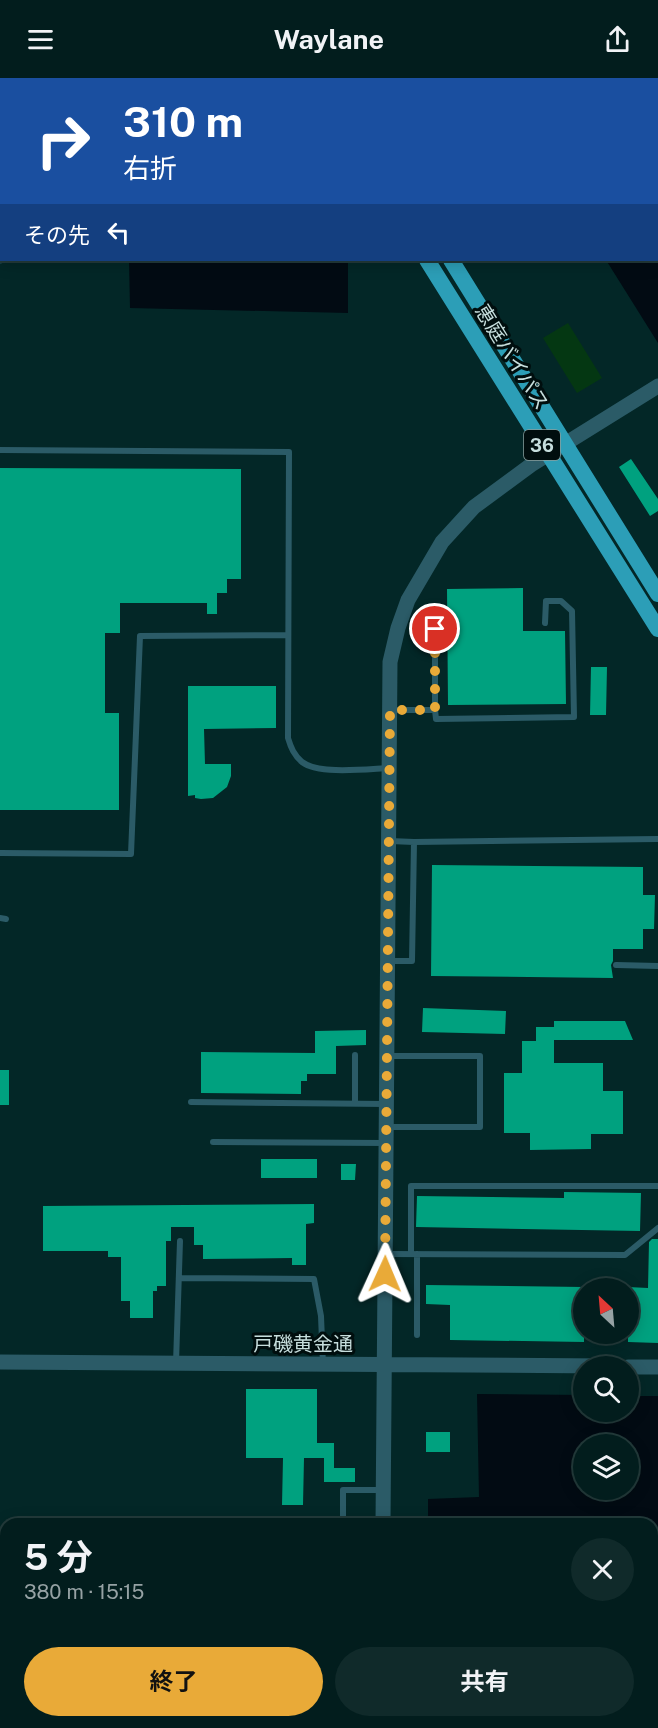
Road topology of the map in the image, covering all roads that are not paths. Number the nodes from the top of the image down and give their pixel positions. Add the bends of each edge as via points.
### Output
1 (428, 261) edge
2 (452, 261) edge
3 (658, 386) edge
4 (566, 443) junction
5 (0, 450) edge
6 (548, 454) junction
7 (658, 594) edge
8 (435, 609) dead end
9 (546, 623) dead end
10 (658, 630) edge
11 (288, 635) junction
12 (390, 710) junction
13 (435, 710) junction
14 (390, 768) junction
15 (658, 839) edge
16 (389, 842) junction
17 (414, 842) junction
18 (0, 853) edge
19 (388, 961) junction
20 (616, 965) dead end
21 (658, 966) edge
22 (355, 1055) dead end
23 (387, 1056) junction
24 (191, 1102) dead end
25 (355, 1103) junction
26 (387, 1104) junction
27 (387, 1135) junction
28 (213, 1142) dead end
29 (658, 1186) edge
30 (658, 1228) edge
31 (180, 1241) dead end
32 (386, 1254) junction
33 (414, 1254) junction
34 (179, 1278) junction
35 (417, 1335) dead end
36 (0, 1362) edge
37 (176, 1364) junction
38 (323, 1365) junction
39 (385, 1365) junction
40 (573, 1366) edge
41 (639, 1367) edge
42 (658, 1367) edge
43 (383, 1490) junction
44 (343, 1518) edge
45 (383, 1518) edge

1 - 6 highway, 恵庭バイパス / 36
2 - 4 highway, 恵庭バイパス / 36
3 - 4 street
4 - 6 street
4 - 7 highway, 恵庭バイパス / 36
5 - 11 lane via 289,452
6 - 10 highway, 恵庭バイパス / 36
6 - 12 street via 474,507 442,542 424,571 398,628 390,662
8 - 13 lane
9 - 13 lane via 546,601 561,601 572,611 574,717 436,719
11 - 14 lane via 288,738 293,753 316,769
11 - 18 lane via 141,636 131,854
12 - 13 lane
12 - 14 street
14 - 16 street
15 - 17 lane
16 - 17 lane
16 - 19 street
17 - 19 lane via 412,961
19 - 23 street
20 - 21 lane
22 - 25 lane
23 - 26 street
23 - 27 lane via 480,1056 480,1127
24 - 25 lane
25 - 26 lane
26 - 27 street
27 - 28 lane
27 - 32 street
29 - 33 lane via 411,1186
30 - 33 lane via 625,1255
31 - 34 lane
32 - 33 lane
32 - 39 street
33 - 35 lane
34 - 37 lane
34 - 38 lane via 314,1279 321,1316
36 - 37 street, 戸磯黄金通
37 - 38 street, 戸磯黄金通
38 - 39 street, 戸磯黄金通
39 - 40 street, 戸磯黄金通
39 - 43 street
41 - 42 street
43 - 44 lane via 343,1490
43 - 45 street

